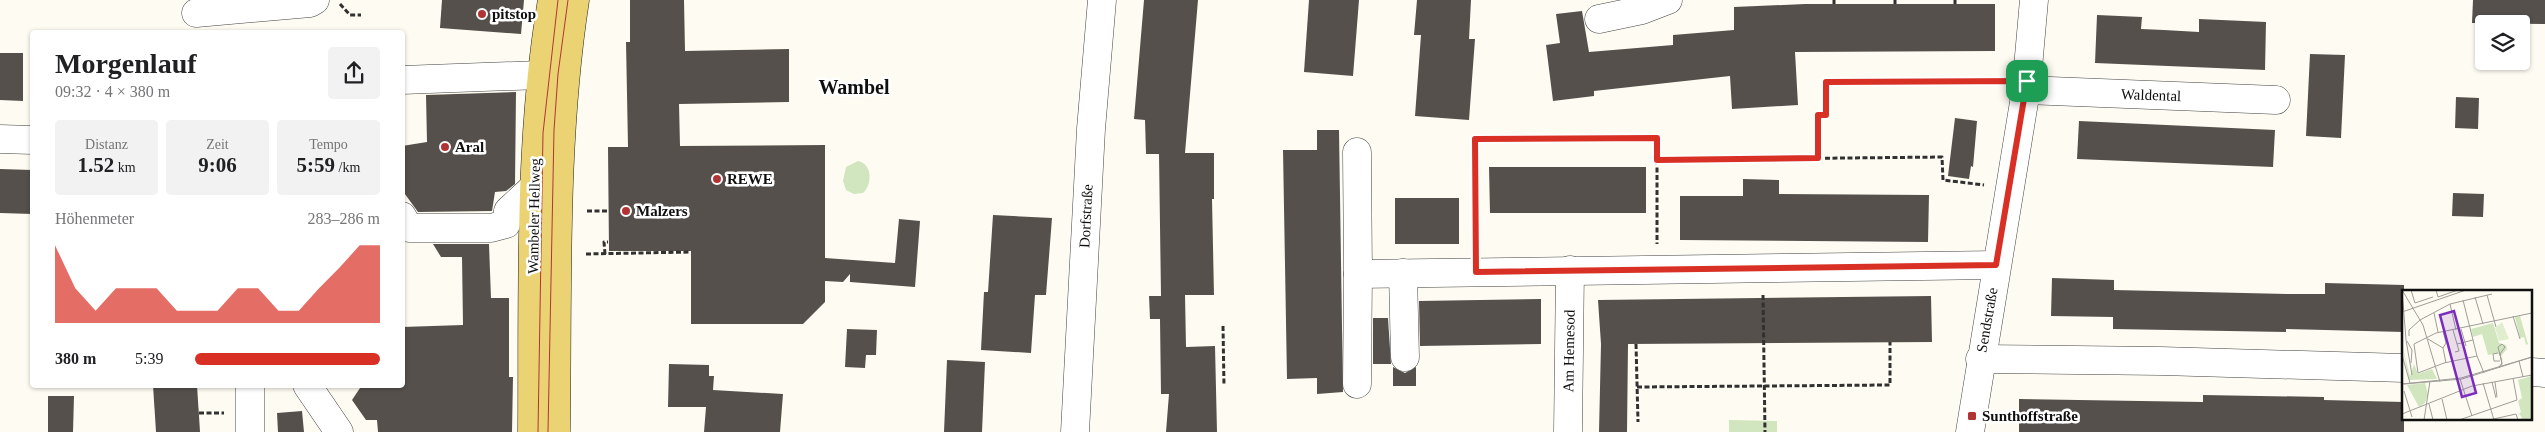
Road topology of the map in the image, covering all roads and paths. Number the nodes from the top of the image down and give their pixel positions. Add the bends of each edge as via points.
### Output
1 (315, 0) edge
2 (337, 0) edge
3 (552, 0) edge
4 (575, 0) edge
5 (1102, 0) edge
6 (1668, 0) edge
7 (2034, 0) edge
8 (196, 15) edge
9 (361, 15) dead end
10 (1599, 18) dead end
11 (540, 75) junction
12 (405, 80) edge
13 (2027, 85) junction
14 (2276, 100) dead end
15 (0, 140) edge
16 (30, 140) edge
17 (1356, 152) dead end
18 (1818, 158) junction
19 (1657, 160) junction
20 (534, 186) junction
21 (2010, 187) junction
22 (587, 211) dead end
23 (608, 211) dead end
24 (405, 221) edge
25 (608, 242) dead end
26 (690, 252) dead end
27 (586, 254) dead end
28 (605, 254) junction
29 (1996, 265) junction
30 (1762, 268) junction
31 (1657, 269) junction
32 (1570, 270) junction
33 (1476, 272) junction
34 (1403, 273) junction
35 (1358, 274) junction
36 (1223, 326) dead end
37 (1890, 342) dead end
38 (1636, 344) dead end
39 (1405, 357) dead end
40 (1980, 359) junction
41 (2402, 368) edge
42 (2532, 372) edge
43 (2545, 373) edge
44 (1357, 384) dead end
45 (1224, 386) dead end
46 (1764, 386) junction
47 (1637, 387) junction
48 (250, 388) edge
49 (309, 388) edge
50 (224, 412) dead end
51 (199, 414) dead end
52 (1638, 422) dead end
53 (250, 432) edge
54 (339, 432) edge
55 (532, 432) edge
56 (556, 432) edge
57 (1075, 432) edge
58 (1568, 432) edge
59 (1765, 432) edge
60 (1970, 432) edge

1 - 8 street
2 - 9 path via 350,15
3 - 11 main road, Wambeler Hellweg
4 - 56 main road, Wambeler Hellweg via 562,124
5 - 57 street, Dorfstraße via 1090,139
6 - 10 street via 1642,10
7 - 13 street, Sendstraße
11 - 12 street
11 - 20 main road, Wambeler Hellweg
13 - 14 street, Waldental
13 - 18 path via 1826,82 1826,115 1818,115
13 - 21 street, Sendstraße
15 - 16 street
17 - 35 street
18 - 19 path
18 - 21 path via 1942,157 1943,180
19 - 31 path
19 - 33 path via 1657,138 1475,139
20 - 24 street via 508,211 506,224 491,228 409,228
20 - 55 main road, Wambeler Hellweg
21 - 29 street, Sendstraße
22 - 23 path
25 - 28 path via 604,242
26 - 28 path
27 - 28 path
29 - 30 street
29 - 40 street, Sendstraße
30 - 31 street
30 - 46 path
31 - 32 street
32 - 33 street
32 - 58 street, Am Hemesod
33 - 34 street
34 - 35 street
34 - 39 street
35 - 44 street
36 - 45 path
37 - 46 path via 1890,385
38 - 47 path
40 - 41 street
40 - 60 street, Sendstraße
42 - 43 street
46 - 47 path
46 - 59 path
47 - 52 path
48 - 53 street
49 - 54 street
50 - 51 path

